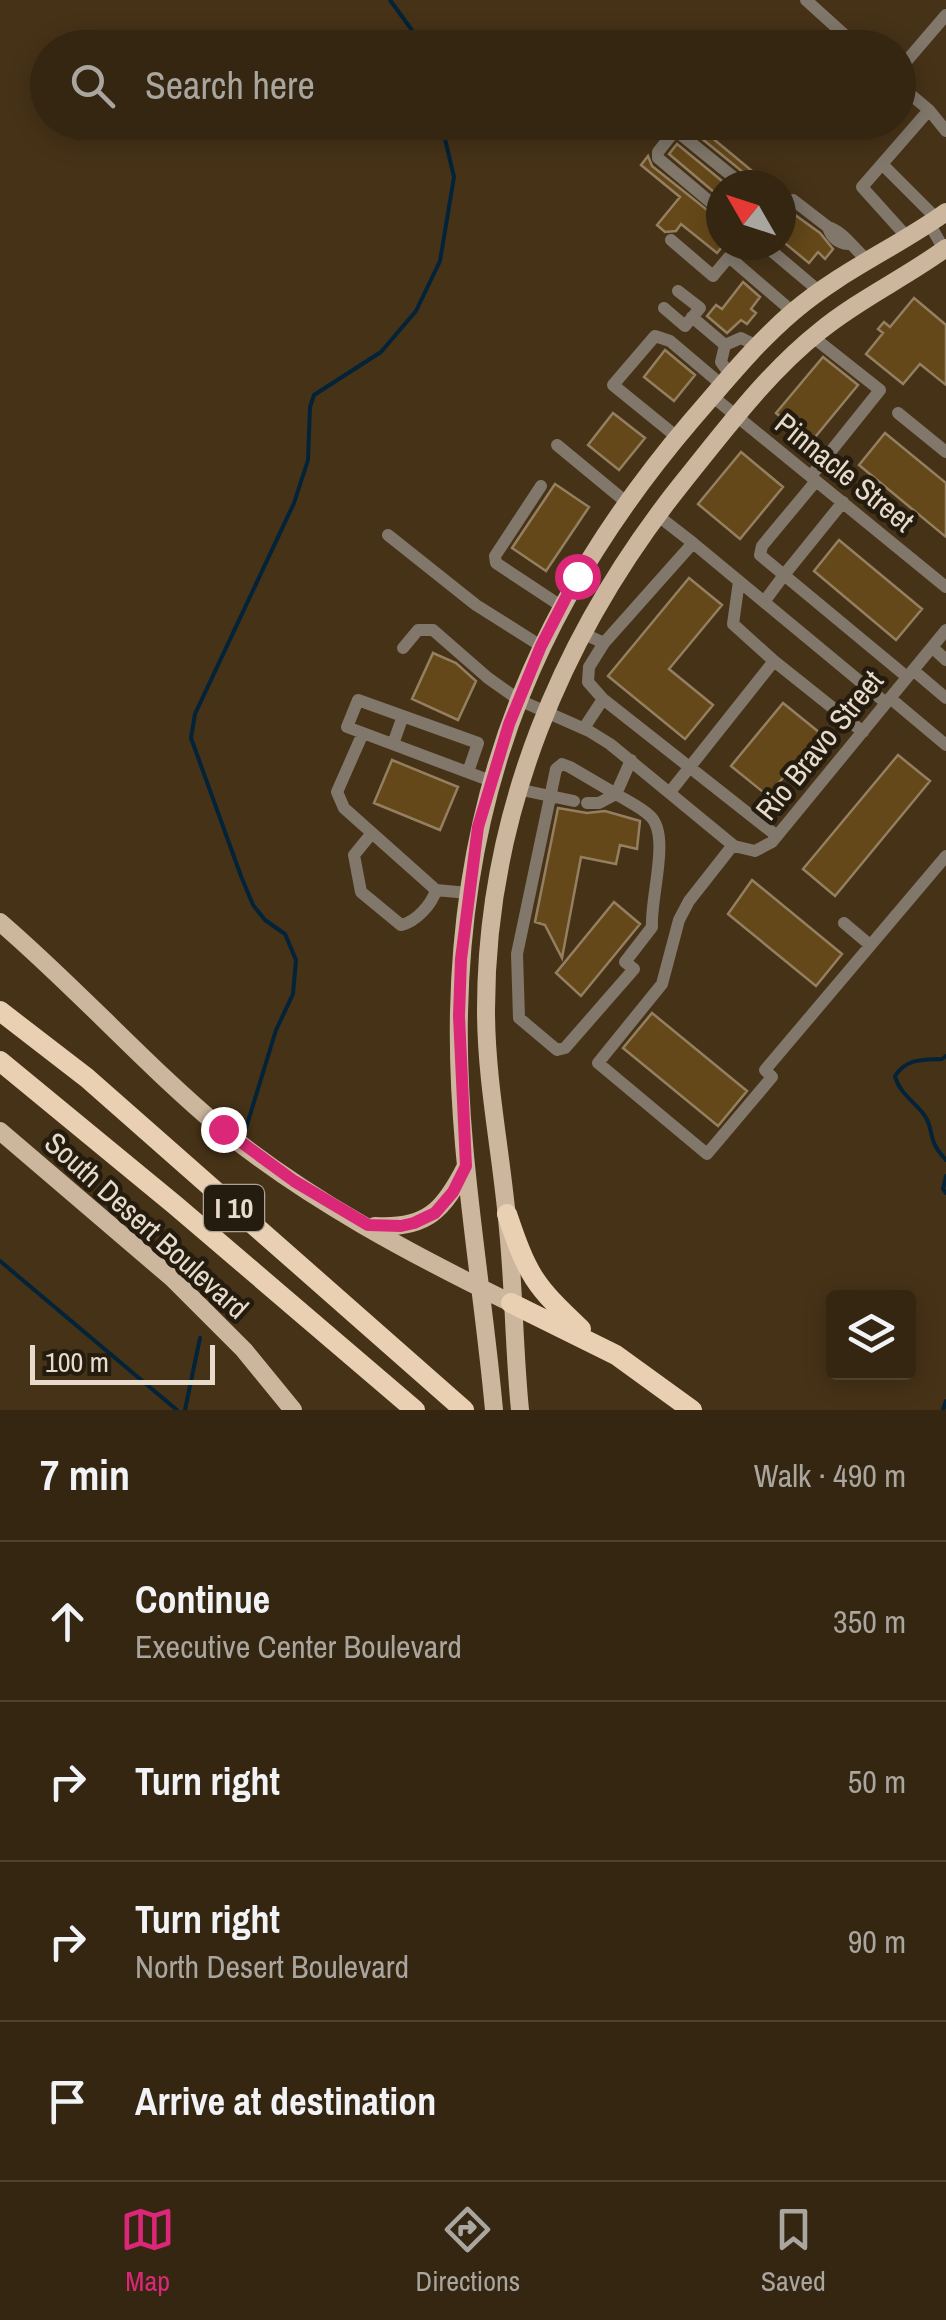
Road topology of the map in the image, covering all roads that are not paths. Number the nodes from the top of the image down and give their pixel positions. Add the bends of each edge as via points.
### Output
1 (806, 0) edge
2 (946, 15) edge
3 (840, 30) edge
4 (916, 50) edge
5 (916, 99) edge
6 (930, 110) junction
7 (916, 126) edge
8 (946, 131) edge
9 (668, 140) edge
10 (686, 140) edge
11 (903, 140) edge
12 (882, 164) junction
13 (723, 170) edge
14 (706, 198) edge
15 (796, 202) edge
16 (937, 218) edge
17 (907, 237) junction
18 (671, 240) dead end
19 (945, 250) edge
20 (782, 260) edge
21 (867, 260) junction
22 (678, 291) dead end
23 (819, 292) junction
24 (664, 308) dead end
25 (793, 312) junction
26 (692, 317) junction
27 (812, 337) junction
28 (725, 345) junction
29 (757, 346) junction
30 (722, 386) junction
31 (898, 413) dead end
32 (738, 416) junction
33 (946, 431) edge
34 (677, 438) junction
35 (557, 446) dead end
36 (941, 448) edge
37 (814, 479) junction
38 (542, 486) dead end
39 (626, 502) junction
40 (842, 502) junction
41 (656, 515) junction
42 (388, 535) dead end
43 (693, 543) junction
44 (784, 575) junction
45 (739, 581) junction
46 (946, 587) edge
47 (764, 602) junction
48 (561, 606) junction
49 (946, 630) edge
50 (582, 633) junction
51 (604, 644) junction
52 (541, 646) junction
53 (932, 646) junction
54 (403, 648) dead end
55 (946, 660) edge
56 (774, 661) junction
57 (910, 674) junction
58 (946, 698) edge
59 (604, 699) junction
60 (519, 700) junction
61 (888, 701) junction
62 (546, 710) junction
63 (403, 716) junction
64 (584, 728) junction
65 (863, 732) junction
66 (364, 733) junction
67 (392, 744) junction
68 (946, 745) edge
69 (631, 760) junction
70 (689, 767) junction
71 (468, 772) junction
72 (491, 780) junction
73 (517, 790) junction
74 (670, 792) junction
75 (616, 794) junction
76 (551, 796) junction
77 (372, 833) junction
78 (777, 836) junction
79 (733, 846) junction
80 (946, 856) edge
81 (436, 890) junction
82 (468, 893) junction
83 (466, 916) junction
84 (492, 919) junction
85 (0, 922) edge
86 (844, 923) dead end
87 (870, 946) junction
88 (0, 1011) edge
89 (0, 1060) edge
90 (0, 1131) edge
91 (466, 1166) junction
92 (506, 1214) junction
93 (368, 1225) junction
94 (482, 1288) junction
95 (511, 1302) junction
96 (601, 1348) junction
97 (293, 1410) edge
98 (415, 1410) edge
99 (464, 1410) edge
100 (494, 1410) edge
101 (520, 1410) edge
102 (692, 1410) edge

1 - 3 street
2 - 4 street
5 - 6 street
6 - 7 street
6 - 8 street
9 - 14 street via 658,158
10 - 13 street
11 - 12 street
12 - 16 street
12 - 17 street via 862,187
15 - 21 street
16 - 17 main road
16 - 19 street
17 - 21 main road
18 - 25 street via 713,276 728,258
19 - 27 main road
20 - 23 street
21 - 23 main road
22 - 26 street via 700,308
23 - 25 main road
24 - 26 street via 685,326
25 - 29 main road
26 - 28 street
27 - 32 main road
27 - 37 street via 880,390
28 - 29 street via 742,338
28 - 30 street
29 - 30 main road
30 - 32 street, Pinnacle Street
30 - 34 main road
30 - 34 street, Pinnacle Street via 670,341 654,336 613,385
31 - 36 street
32 - 37 street, Pinnacle Street
32 - 41 main road
33 - 36 street
34 - 39 main road
35 - 39 street
37 - 40 street, Pinnacle Street
37 - 44 street via 762,546 760,555
38 - 48 street via 496,563
39 - 48 main road
40 - 44 street
40 - 46 street, Pinnacle Street
41 - 43 street
41 - 50 main road
42 - 52 street
43 - 45 street
43 - 51 street
44 - 47 street
44 - 57 street
45 - 47 street
45 - 56 street via 733,624
47 - 61 street
48 - 52 main road
49 - 53 street, Rio Bravo Street
50 - 51 street
50 - 62 main road
51 - 59 street via 588,682
52 - 60 main road
53 - 55 street
53 - 57 street, Rio Bravo Street
54 - 60 street, Rio Bravo Street via 418,630 433,630
56 - 65 street
56 - 70 street
57 - 58 street
57 - 61 street, Rio Bravo Street
59 - 64 street
59 - 70 street
60 - 62 street, Rio Bravo Street
60 - 72 main road
61 - 65 street, Rio Bravo Street
61 - 68 street
62 - 64 street, Rio Bravo Street
62 - 73 main road
63 - 66 street via 358,700 347,727
63 - 67 street
63 - 71 street via 478,744
64 - 69 street, Rio Bravo Street
65 - 78 street, Rio Bravo Street
66 - 67 street
66 - 77 street via 337,792 344,808
67 - 71 street
69 - 74 street, Rio Bravo Street
69 - 75 street
70 - 74 street
70 - 78 street
71 - 72 street
72 - 82 main road
73 - 76 street
73 - 84 main road
74 - 79 street, Rio Bravo Street
75 - 76 street via 599,803
75 - 76 street via 562,764
75 - 76 street via 654,818 660,832 652,927 625,962 634,969 565,1048 556,1050 518,1018 516,972
77 - 81 street
77 - 81 street via 354,855 361,892 400,925 411,923
78 - 79 street, Rio Bravo Street via 755,851
79 - 87 street via 679,920 662,984 598,1063 707,1154 772,1077 764,1070
80 - 87 street
81 - 82 street
82 - 83 main road
83 - 84 main road
83 - 91 main road via 459,1016
84 - 92 main road via 486,1015
85 - 93 main road via 223,1129
86 - 87 street
88 - 99 highway, I 10 via 87,1078
89 - 98 highway, I 10
90 - 97 main road, South Desert Boulevard via 145,1252 244,1350
91 - 93 main road via 435,1213 401,1226
91 - 94 main road
92 - 95 main road
92 - 96 highway via 536,1285
93 - 94 main road
94 - 95 main road
94 - 100 main road
95 - 96 highway
95 - 101 main road
96 - 102 highway

